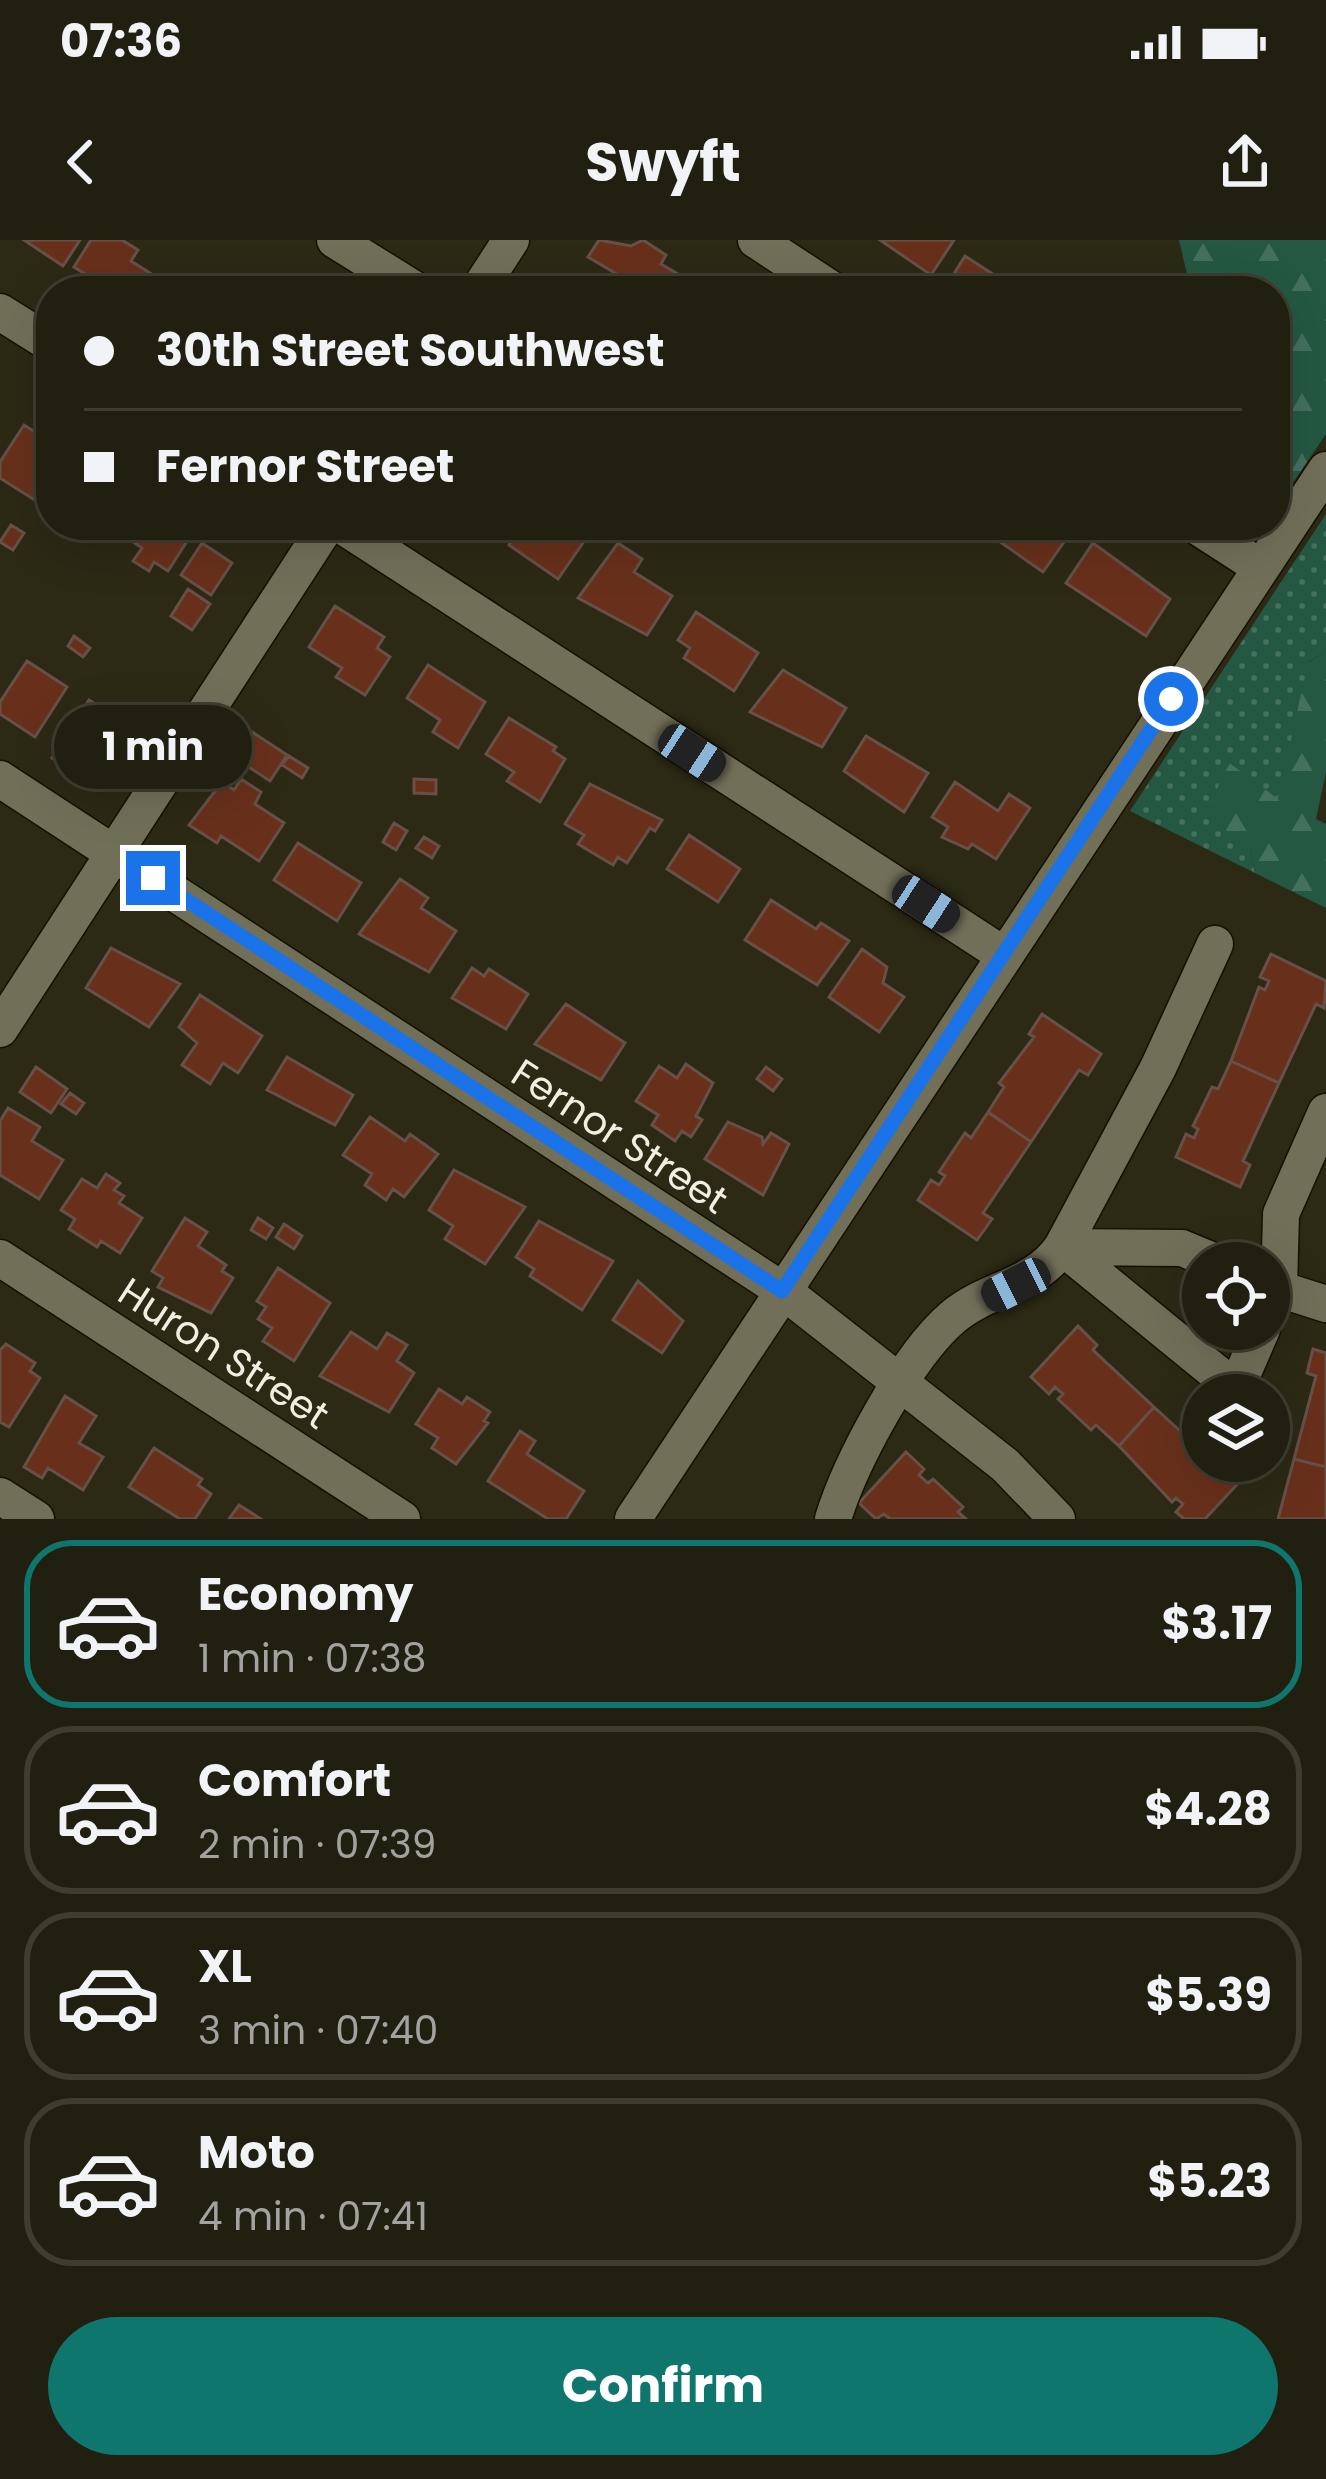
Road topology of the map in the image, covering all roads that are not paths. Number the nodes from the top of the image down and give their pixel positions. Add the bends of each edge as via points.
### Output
1 (335, 240) edge
2 (511, 240) edge
3 (756, 240) edge
4 (393, 276) edge
5 (488, 276) edge
6 (811, 276) edge
7 (0, 312) edge
8 (36, 335) edge
9 (1326, 470) edge
10 (1290, 523) edge
11 (317, 540) edge
12 (363, 540) edge
13 (1218, 540) edge
14 (1278, 540) edge
15 (1260, 567) junction
16 (0, 778) edge
17 (115, 852) junction
18 (1215, 944) dead end
19 (1004, 955) junction
20 (0, 1029) edge
21 (1326, 1112) edge
22 (1278, 1242) edge
23 (1062, 1247) junction
24 (1182, 1248) edge
25 (0, 1258) edge
26 (782, 1291) junction
27 (1290, 1298) edge
28 (1326, 1304) edge
29 (1182, 1345) edge
30 (1188, 1350) edge
31 (1253, 1350) edge
32 (900, 1385) junction
33 (0, 1496) edge
34 (35, 1519) edge
35 (402, 1519) edge
36 (633, 1519) edge
37 (833, 1519) edge
38 (1057, 1519) edge

1 - 4 street
2 - 5 street
3 - 6 street
7 - 8 street
9 - 10 street
11 - 17 street
12 - 19 street
13 - 15 street
14 - 15 street
15 - 19 street
16 - 17 street, Fernor Street
17 - 20 street
17 - 26 street, Fernor Street
18 - 23 street
19 - 26 street
21 - 22 street via 1281,1214
23 - 24 street
23 - 29 street
23 - 32 street via 1047,1269 953,1317
25 - 35 street, Huron Street
26 - 32 street, Fernor Street
26 - 36 street
27 - 28 street
30 - 31 street via 1236,1389
32 - 37 street via 846,1477
32 - 38 street, Fernor Street via 1005,1465
33 - 34 street

